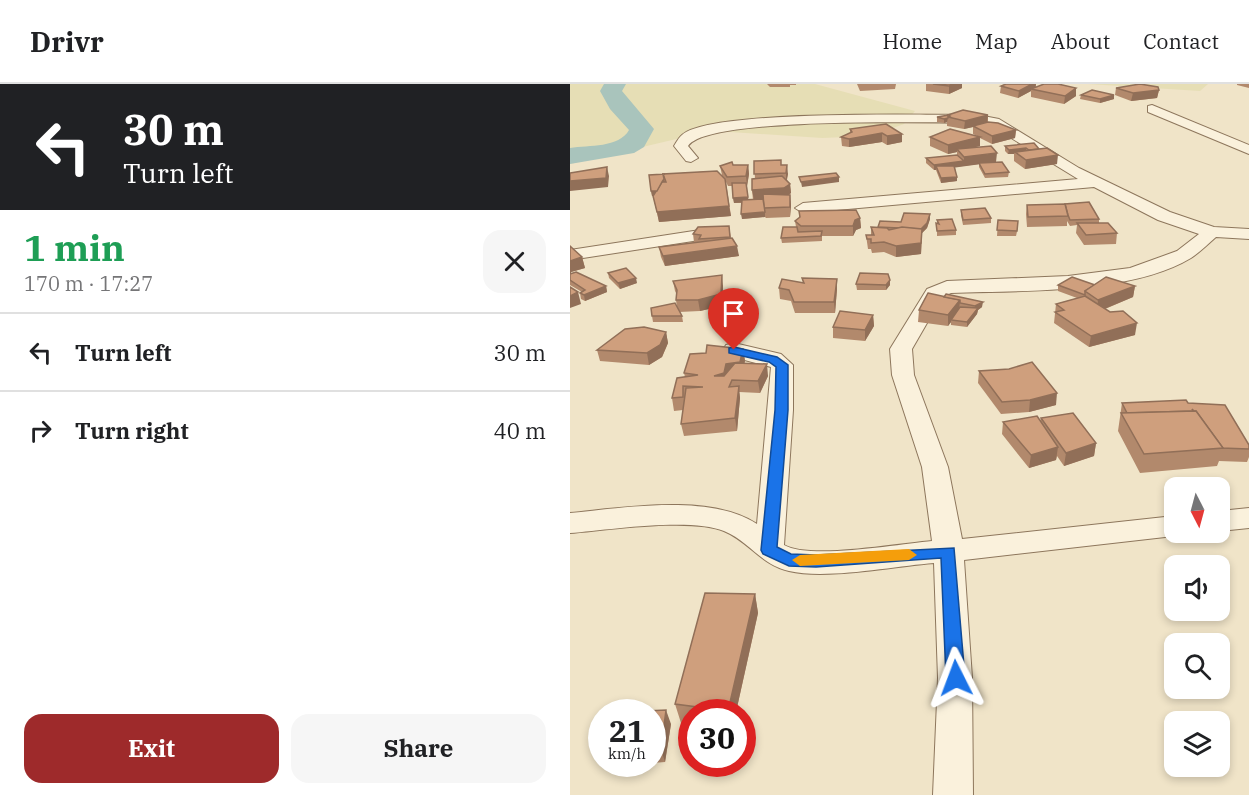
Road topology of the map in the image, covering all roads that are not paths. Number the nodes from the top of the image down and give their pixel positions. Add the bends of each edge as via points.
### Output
1 (1152, 109) dead end
2 (1249, 150) edge
3 (691, 158) dead end
4 (1098, 182) junction
5 (803, 208) edge
6 (1212, 232) junction
7 (700, 234) edge
8 (1249, 234) edge
9 (570, 255) edge
10 (734, 350) edge
11 (1249, 518) edge
12 (1230, 520) edge
13 (570, 523) edge
14 (1164, 527) edge
15 (769, 550) junction
16 (949, 552) junction
17 (953, 795) edge

1 - 2 street
3 - 4 street via 681,146 687,137 717,127 800,118 959,118 994,122
4 - 5 street
4 - 6 street via 1164,216
6 - 8 street
6 - 16 street via 1183,255 1139,271 1031,285 947,287 934,293 902,350 902,358 903,375 935,467
7 - 9 street
10 - 15 street via 773,359 782,365 782,410
11 - 12 street
13 - 15 street via 709,518 738,525
14 - 16 street
15 - 16 street via 789,560 816,561
16 - 17 street via 956,678

